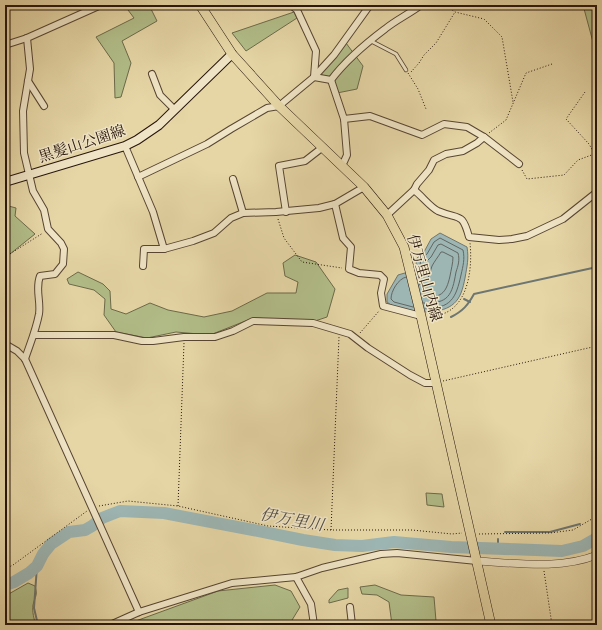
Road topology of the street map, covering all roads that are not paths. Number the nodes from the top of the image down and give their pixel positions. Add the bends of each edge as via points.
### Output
1 (101, 5) edge
2 (200, 5) edge
3 (291, 5) edge
4 (370, 5) edge
5 (421, 5) edge
6 (27, 38) junction
7 (371, 40) junction
8 (5, 45) edge
9 (232, 54) junction
10 (406, 70) road end
11 (152, 74) dead end
12 (314, 77) junction
13 (331, 80) junction
14 (28, 81) junction
15 (44, 106) dead end
16 (279, 106) junction
17 (175, 110) junction
18 (344, 119) junction
19 (484, 137) junction
20 (125, 146) junction
21 (323, 147) junction
22 (519, 164) road end
23 (342, 166) junction
24 (29, 176) junction
25 (138, 177) junction
26 (233, 179) dead end
27 (5, 182) edge
28 (364, 187) junction
29 (414, 190) junction
30 (597, 192) edge
31 (335, 204) junction
32 (243, 212) junction
33 (286, 212) junction
34 (388, 215) junction
35 (164, 249) junction
36 (143, 266) dead end
37 (421, 316) junction
38 (34, 335) junction
39 (5, 344) edge
40 (25, 359) junction
41 (436, 383) junction
42 (596, 556) edge
43 (477, 560) junction
44 (296, 578) junction
45 (350, 607) dead end
46 (139, 612) junction
47 (110, 625) edge
48 (314, 625) edge
49 (352, 625) edge
50 (491, 625) edge

1 - 6 street
2 - 9 main road, 伊万里山内線
3 - 12 street via 297,10 316,51
4 - 12 street via 334,55
5 - 7 street
6 - 8 street
6 - 14 street via 30,69
7 - 10 lane via 396,54
7 - 13 street via 342,65
9 - 16 main road, 伊万里山内線
9 - 17 main road, 黒髪山公園線
11 - 17 street via 160,95
12 - 13 street
12 - 16 street
13 - 18 street
14 - 15 street
14 - 24 street via 23,111 24,153
16 - 21 main road, 伊万里山内線
16 - 25 street via 267,108 207,144
17 - 20 main road, 黒髪山公園線 via 159,125
18 - 19 street via 370,116 422,135 444,124 467,127
18 - 23 street via 347,155
19 - 22 street
19 - 29 street via 463,151 446,154 434,160
20 - 24 main road, 黒髪山公園線
20 - 25 street
21 - 23 main road, 伊万里山内線
21 - 33 street via 305,161 279,166
23 - 28 main road, 伊万里山内線
24 - 27 main road, 黒髪山公園線
24 - 38 street via 33,191 44,210 48,230 64,249 62,264 55,274 40,276 39,312
25 - 35 street via 153,212
26 - 32 street
28 - 31 street
28 - 34 main road, 伊万里山内線
29 - 30 street via 437,210 462,218 469,237 499,240 527,236 563,219
29 - 34 street
31 - 33 street
31 - 37 street via 343,238 351,247 349,269 359,273 380,275 384,279 381,293 383,306
32 - 33 street
32 - 35 street via 231,218 214,233
34 - 37 main road, 伊万里山内線 via 404,247
35 - 36 street via 144,249
37 - 41 main road, 伊万里山内線
38 - 40 street
38 - 41 street via 114,335 153,341 215,337 261,320 313,323 350,334 410,375 426,383
39 - 40 street
40 - 46 street
41 - 43 main road, 伊万里山内線
42 - 43 street via 543,565
43 - 44 street via 381,554 322,568
43 - 50 main road, 伊万里山内線
44 - 46 street via 232,583
44 - 48 street via 311,604
45 - 49 street
46 - 47 street

